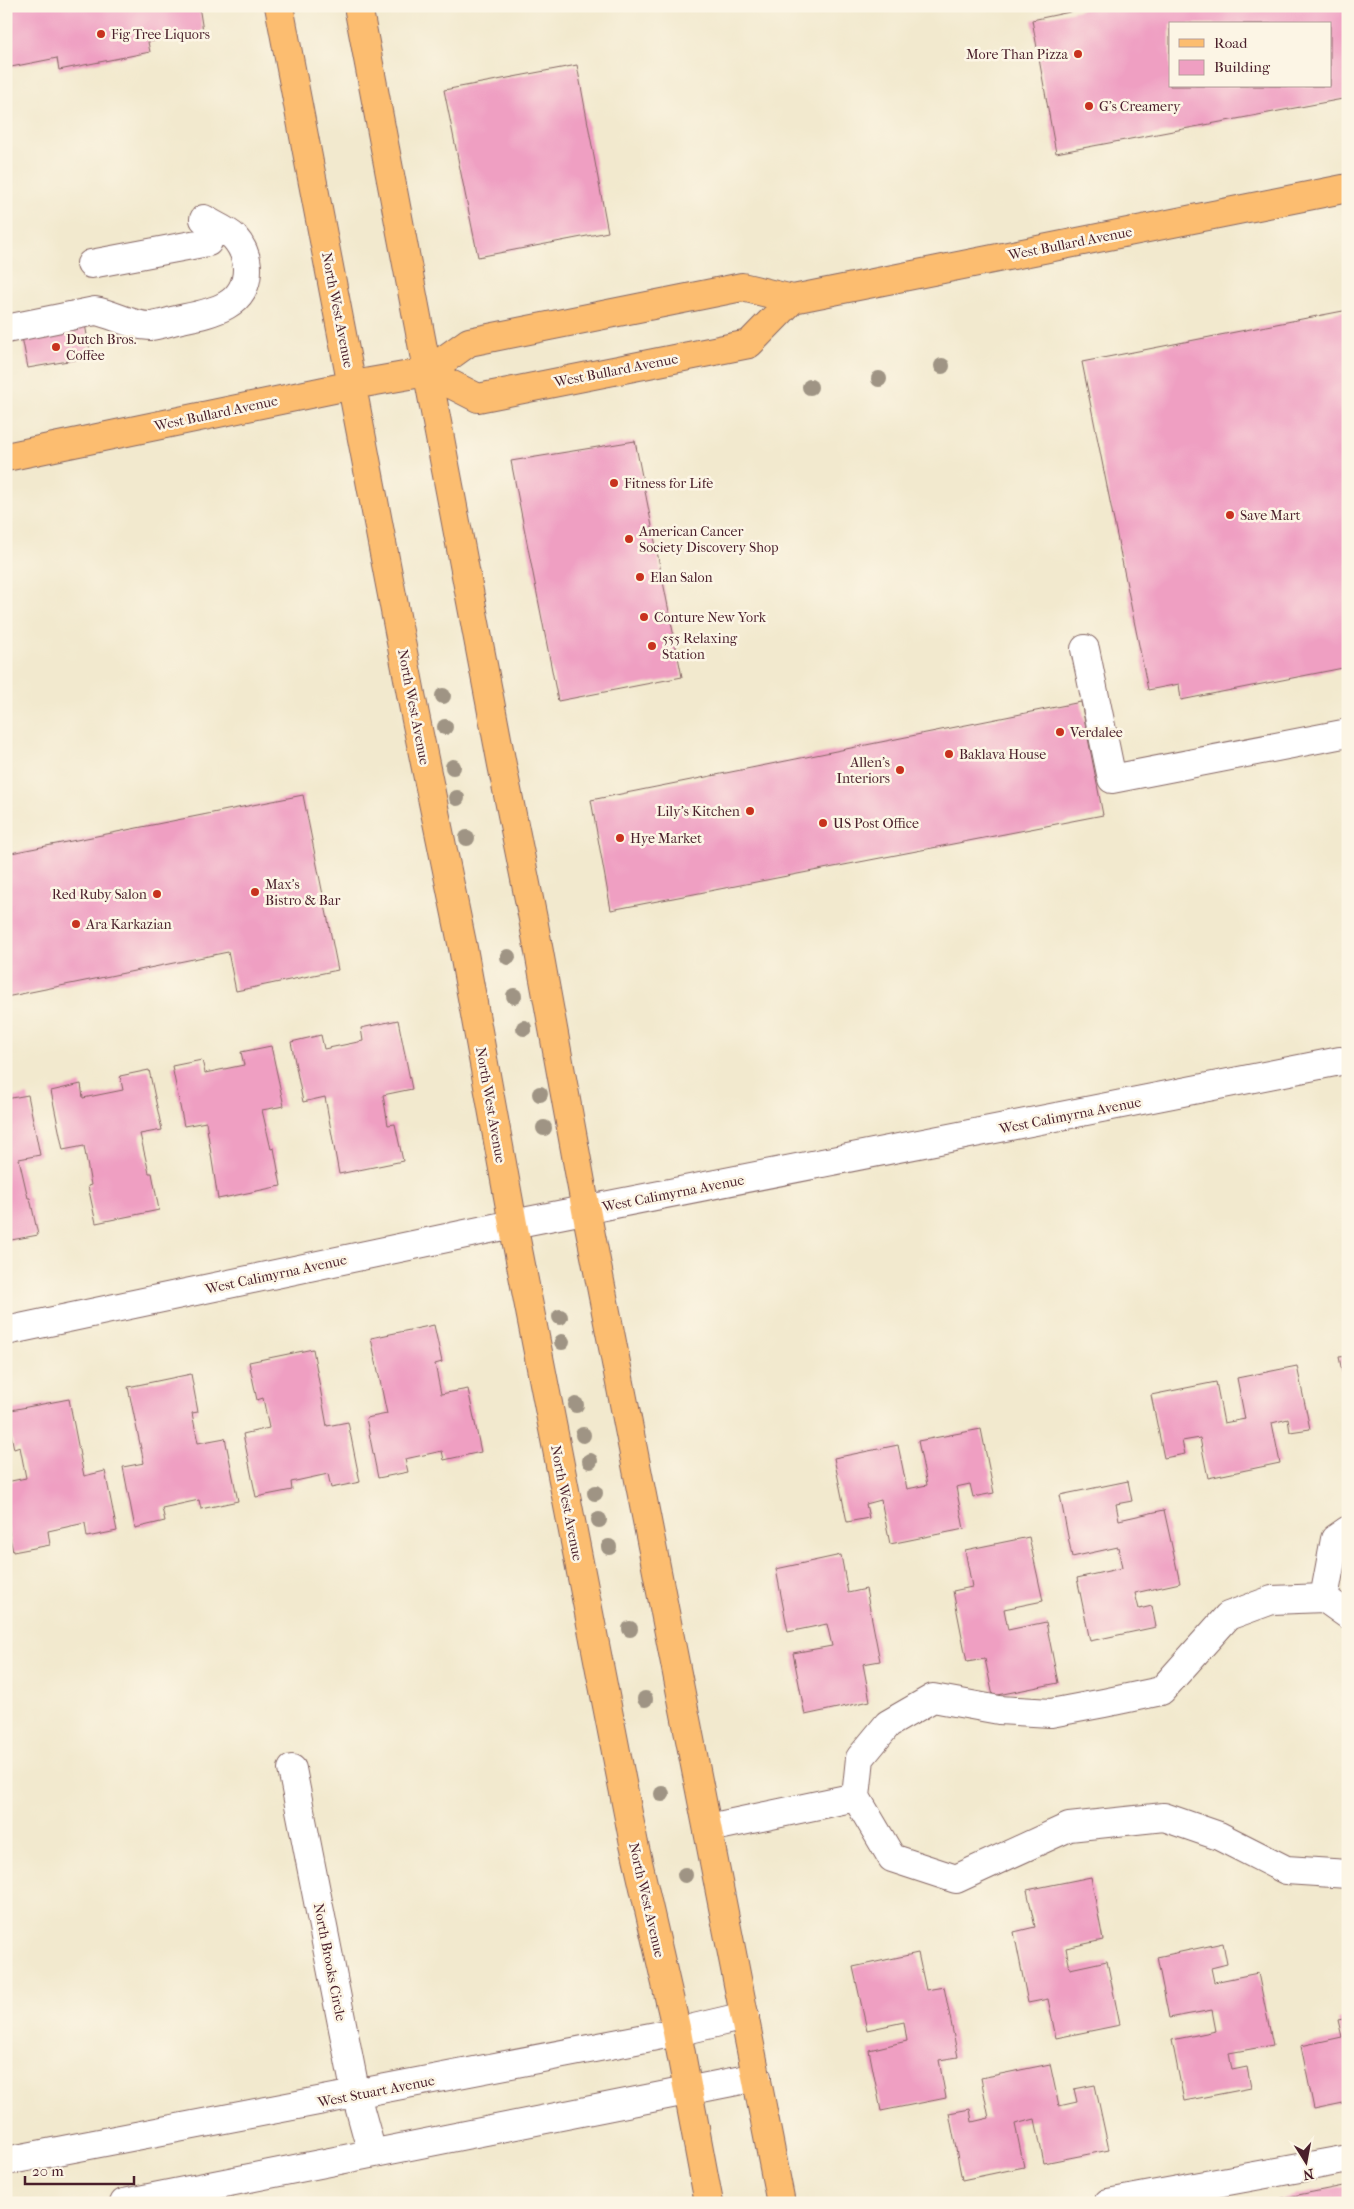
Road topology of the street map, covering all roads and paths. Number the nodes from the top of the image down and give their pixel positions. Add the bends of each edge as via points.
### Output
1 (279, 6) edge
2 (358, 6) edge
3 (1348, 188) edge
4 (91, 264) dead end
5 (793, 299) junction
6 (6, 329) edge
7 (427, 372) junction
8 (353, 385) junction
9 (6, 457) edge
10 (1085, 649) dead end
11 (1348, 734) edge
12 (1340, 1061) dead end
13 (586, 1210) junction
14 (513, 1224) junction
15 (6, 1331) edge
16 (1348, 1530) edge
17 (1324, 1598) junction
18 (1348, 1615) edge
19 (292, 1770) dead end
20 (856, 1797) junction
21 (709, 1828) junction
22 (1348, 1874) edge
23 (745, 2016) junction
24 (677, 2032) junction
25 (757, 2078) junction
26 (688, 2091) junction
27 (356, 2095) junction
28 (372, 2153) junction
29 (1348, 2159) edge
30 (6, 2161) edge
31 (124, 2203) edge
32 (709, 2203) edge
33 (781, 2203) edge
34 (1108, 2203) edge

1 - 8 main road, North West Avenue
2 - 7 main road
3 - 5 main road, West Bullard Avenue
4 - 6 street via 206,231 234,237 244,252 246,278 235,298 221,310 151,326 133,324 95,311
5 - 7 main road, West Bullard Avenue via 742,287 469,342
5 - 7 main road, West Bullard Avenue via 749,344 478,398
7 - 8 main road, West Bullard Avenue
7 - 13 main road via 534,919
8 - 9 main road, West Bullard Avenue
8 - 14 main road, North West Avenue via 463,948
10 - 11 street via 1112,779
12 - 13 street, West Calimyrna Avenue
13 - 14 street, West Calimyrna Avenue
13 - 21 main road
14 - 15 street, West Calimyrna Avenue
14 - 24 main road, North West Avenue via 632,1834
16 - 17 street via 1335,1539
17 - 18 street
17 - 20 street via 1272,1600 1228,1616 1161,1691 1051,1713 999,1710 933,1698 888,1724 860,1758
19 - 27 street, North Brooks Circle
20 - 21 street
20 - 22 street via 892,1858 956,1879 1068,1827 1164,1817 1219,1836 1286,1870
21 - 23 main road
23 - 24 street, West Stuart Avenue
23 - 25 main road
24 - 26 main road, North West Avenue
24 - 27 street, West Stuart Avenue
25 - 26 street
25 - 33 main road
26 - 28 street
26 - 32 main road, North West Avenue
27 - 28 street, North Brooks Circle
27 - 30 street, West Stuart Avenue
28 - 31 street
29 - 34 street

